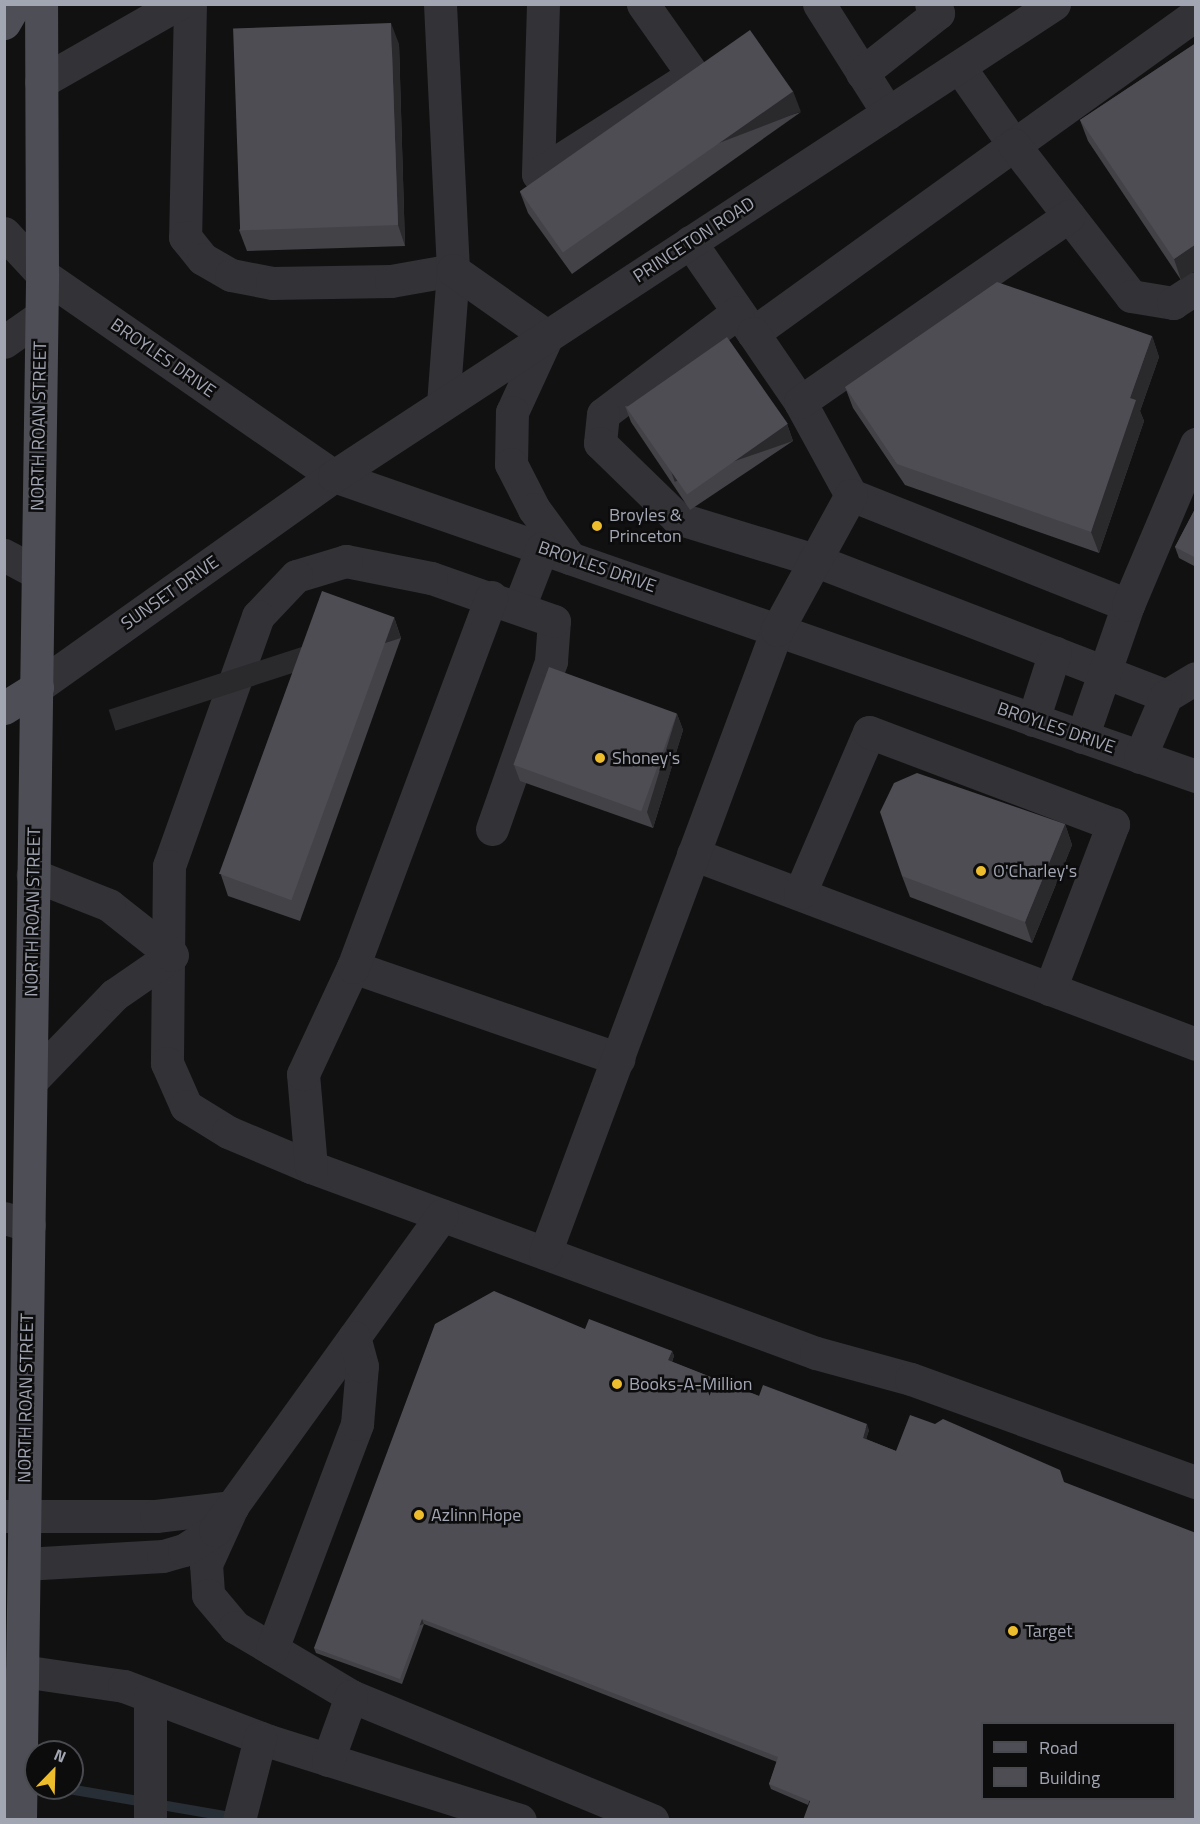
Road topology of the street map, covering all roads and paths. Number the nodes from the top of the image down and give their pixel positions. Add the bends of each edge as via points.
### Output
1 (15, 4) edge
2 (41, 4) edge
3 (178, 4) edge
4 (190, 4) edge
5 (440, 4) edge
6 (643, 4) edge
7 (819, 4) edge
8 (931, 4) edge
9 (1054, 4) edge
10 (552, 7) edge
11 (1196, 14) edge
12 (4, 23) edge
13 (960, 69) junction
14 (862, 73) junction
15 (41, 82) junction
16 (888, 113) junction
17 (1014, 145) junction
18 (1069, 216) junction
19 (4, 233) edge
20 (690, 242) junction
21 (453, 270) junction
22 (42, 274) junction
23 (1196, 288) edge
24 (41, 316) junction
25 (745, 322) junction
26 (547, 336) junction
27 (4, 342) edge
28 (800, 402) junction
29 (443, 404) junction
30 (1196, 444) edge
31 (334, 476) junction
32 (851, 495) junction
33 (556, 553) junction
34 (4, 555) edge
35 (814, 560) junction
36 (38, 573) junction
37 (505, 602) junction
38 (1128, 605) junction
39 (777, 630) junction
40 (1055, 652) junction
41 (1103, 670) junction
42 (1196, 678) edge
43 (37, 687) junction
44 (1166, 696) junction
45 (4, 708) edge
46 (1033, 720) junction
47 (1082, 737) junction
48 (1140, 757) junction
49 (1196, 776) edge
50 (492, 829) dead end
51 (693, 854) junction
52 (33, 875) junction
53 (800, 893) junction
54 (172, 955) junction
55 (353, 967) junction
56 (1050, 989) junction
57 (1196, 1044) edge
58 (618, 1059) junction
59 (31, 1081) junction
60 (311, 1167) junction
61 (442, 1215) junction
62 (17, 1221) edge
63 (545, 1253) junction
64 (354, 1336) junction
65 (1196, 1482) edge
66 (232, 1507) junction
67 (14, 1516) edge
68 (24, 1564) junction
69 (272, 1649) junction
70 (22, 1671) junction
71 (150, 1696) junction
72 (351, 1696) junction
73 (260, 1737) junction
74 (328, 1760) junction
75 (20, 1820) edge
76 (150, 1820) edge
77 (239, 1820) edge
78 (520, 1820) edge
79 (652, 1820) edge

1 - 12 main road
2 - 15 main road, NORTH ROAN STREET
3 - 15 street
4 - 21 street via 185,237 203,259 231,275 272,283 391,280
5 - 21 street
6 - 10 street via 693,75 538,174
7 - 14 street
8 - 14 street via 938,13
9 - 13 street, PRINCETON ROAD
11 - 17 street
13 - 16 street, PRINCETON ROAD
13 - 17 street
14 - 16 street
15 - 22 main road, NORTH ROAN STREET
16 - 20 street, PRINCETON ROAD
17 - 18 street
17 - 25 street
18 - 23 street via 1131,296 1173,303
18 - 28 street
19 - 22 street, BROYLES DRIVE
20 - 25 street
20 - 26 street, PRINCETON ROAD
21 - 26 street
21 - 29 street
22 - 24 main road, NORTH ROAN STREET
22 - 31 street, BROYLES DRIVE
24 - 27 street
24 - 36 main road, NORTH ROAN STREET
25 - 28 street
25 - 35 street via 603,414 600,443 677,518
26 - 29 street, PRINCETON ROAD
26 - 33 street via 512,412 511,464
28 - 32 street
29 - 31 street, PRINCETON ROAD
30 - 38 street
31 - 33 street, BROYLES DRIVE
31 - 43 street, SUNSET DRIVE
32 - 35 street
32 - 38 street
33 - 37 street
33 - 39 street, BROYLES DRIVE
34 - 36 street
35 - 39 street
35 - 40 street
36 - 43 main road, NORTH ROAN STREET
37 - 50 street via 554,621 551,661
37 - 54 street via 346,561 296,576 258,616 169,866
37 - 55 street
38 - 41 street
39 - 46 street, BROYLES DRIVE
39 - 51 street
40 - 41 street
40 - 46 street
41 - 44 street
41 - 47 street
42 - 44 street
43 - 45 main road, SUNSET DRIVE
43 - 52 main road, NORTH ROAN STREET
44 - 48 street
46 - 47 street, BROYLES DRIVE
47 - 48 street, BROYLES DRIVE
48 - 49 street, BROYLES DRIVE
51 - 53 street
51 - 58 street
52 - 54 street via 109,905
52 - 59 main road, NORTH ROAN STREET
53 - 56 street
53 - 56 street via 869,732 1113,824
54 - 59 street via 114,995
54 - 60 street via 167,1063 186,1106 228,1132
55 - 58 street
55 - 60 street via 303,1074
56 - 57 street
58 - 63 street
59 - 62 main road, NORTH ROAN STREET
60 - 61 street
61 - 63 street
61 - 64 street
62 - 67 main road, NORTH ROAN STREET
63 - 65 street via 816,1353 911,1379
64 - 66 street
64 - 69 street via 363,1392 357,1424
66 - 67 street via 156,1516
66 - 68 street via 215,1530 174,1553
66 - 69 street via 206,1564 208,1595 235,1627
67 - 68 main road, NORTH ROAN STREET
68 - 70 main road, NORTH ROAN STREET
69 - 72 street
70 - 71 street via 124,1686
70 - 75 main road, NORTH ROAN STREET
71 - 73 street
71 - 76 street
72 - 74 street
72 - 79 street
73 - 74 street
73 - 77 street
74 - 78 street

